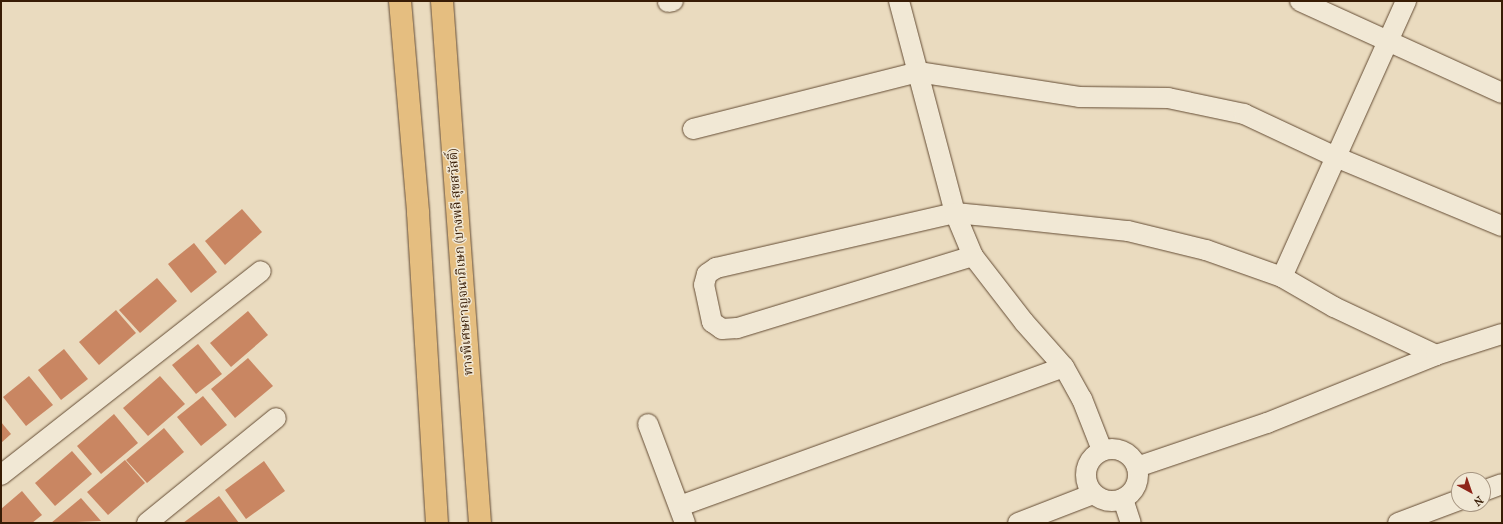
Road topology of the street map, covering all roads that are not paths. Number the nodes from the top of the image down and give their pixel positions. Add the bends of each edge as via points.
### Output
1 (400, 1) edge
2 (442, 1) edge
3 (449, 1) edge
4 (899, 1) edge
5 (1300, 1) edge
6 (1406, 1) edge
7 (1387, 43) junction
8 (446, 46) junction
9 (918, 72) junction
10 (1502, 93) edge
11 (693, 129) dead end
12 (1336, 157) junction
13 (955, 214) junction
14 (1502, 226) edge
15 (973, 256) junction
16 (261, 271) dead end
17 (1282, 277) junction
18 (1502, 334) edge
19 (1436, 355) junction
20 (1064, 367) junction
21 (276, 418) dead end
22 (648, 424) dead end
23 (1102, 450) junction
24 (1137, 467) junction
25 (1, 475) edge
26 (1502, 484) edge
27 (1491, 488) edge
28 (1093, 494) junction
29 (1123, 498) junction
30 (1451, 503) edge
31 (682, 515) edge
32 (147, 523) edge
33 (437, 523) edge
34 (480, 523) edge
35 (1018, 523) edge
36 (1131, 523) edge
37 (1398, 523) edge

1 - 33 highway via 418,213
2 - 8 highway, ทางพิเศษกาญจนาภิเษก (บางพลี-สุขสวัสดิ์)
3 - 8 highway
4 - 9 street
5 - 7 street
6 - 7 street
7 - 10 street
7 - 12 street
8 - 34 highway, ทางพิเศษกาญจนาภิเษก (บางพลี-สุขสวัสดิ์)
9 - 11 street
9 - 12 street via 1079,97 1168,98 1207,104 1244,114
9 - 13 street
12 - 14 street
12 - 17 street
13 - 15 street
13 - 15 street via 716,268 708,274 704,285 712,322 722,329 737,328
13 - 17 street via 1128,231 1206,250
15 - 20 street via 1024,322
16 - 25 street
17 - 19 street via 1334,307
18 - 19 street
19 - 24 street via 1267,424
20 - 23 street via 1082,399
20 - 31 street
21 - 32 street
22 - 31 street
23 - 24 street via 1121,450
23 - 28 street via 1092,458 1085,472
24 - 29 street via 1137,483
26 - 27 street
28 - 29 street via 1107,501
28 - 35 street
29 - 36 street
30 - 37 street

